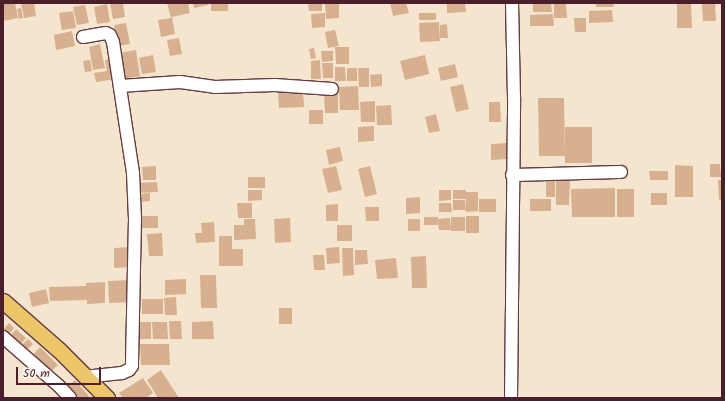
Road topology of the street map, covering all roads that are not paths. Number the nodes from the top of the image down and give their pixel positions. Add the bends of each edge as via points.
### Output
1 (512, 3) edge
2 (83, 37) dead end
3 (120, 86) junction
4 (332, 89) dead end
5 (621, 172) dead end
6 (512, 175) junction
7 (3, 301) edge
8 (3, 337) edge
9 (86, 377) junction
10 (70, 398) edge
11 (107, 398) edge
12 (511, 398) edge

1 - 6 street
2 - 3 street via 106,33 110,35
3 - 4 street via 180,82 215,87 275,85
3 - 9 street via 133,173 135,212 132,366 122,373
5 - 6 street
6 - 12 street
7 - 9 main road
8 - 10 street
9 - 11 main road

